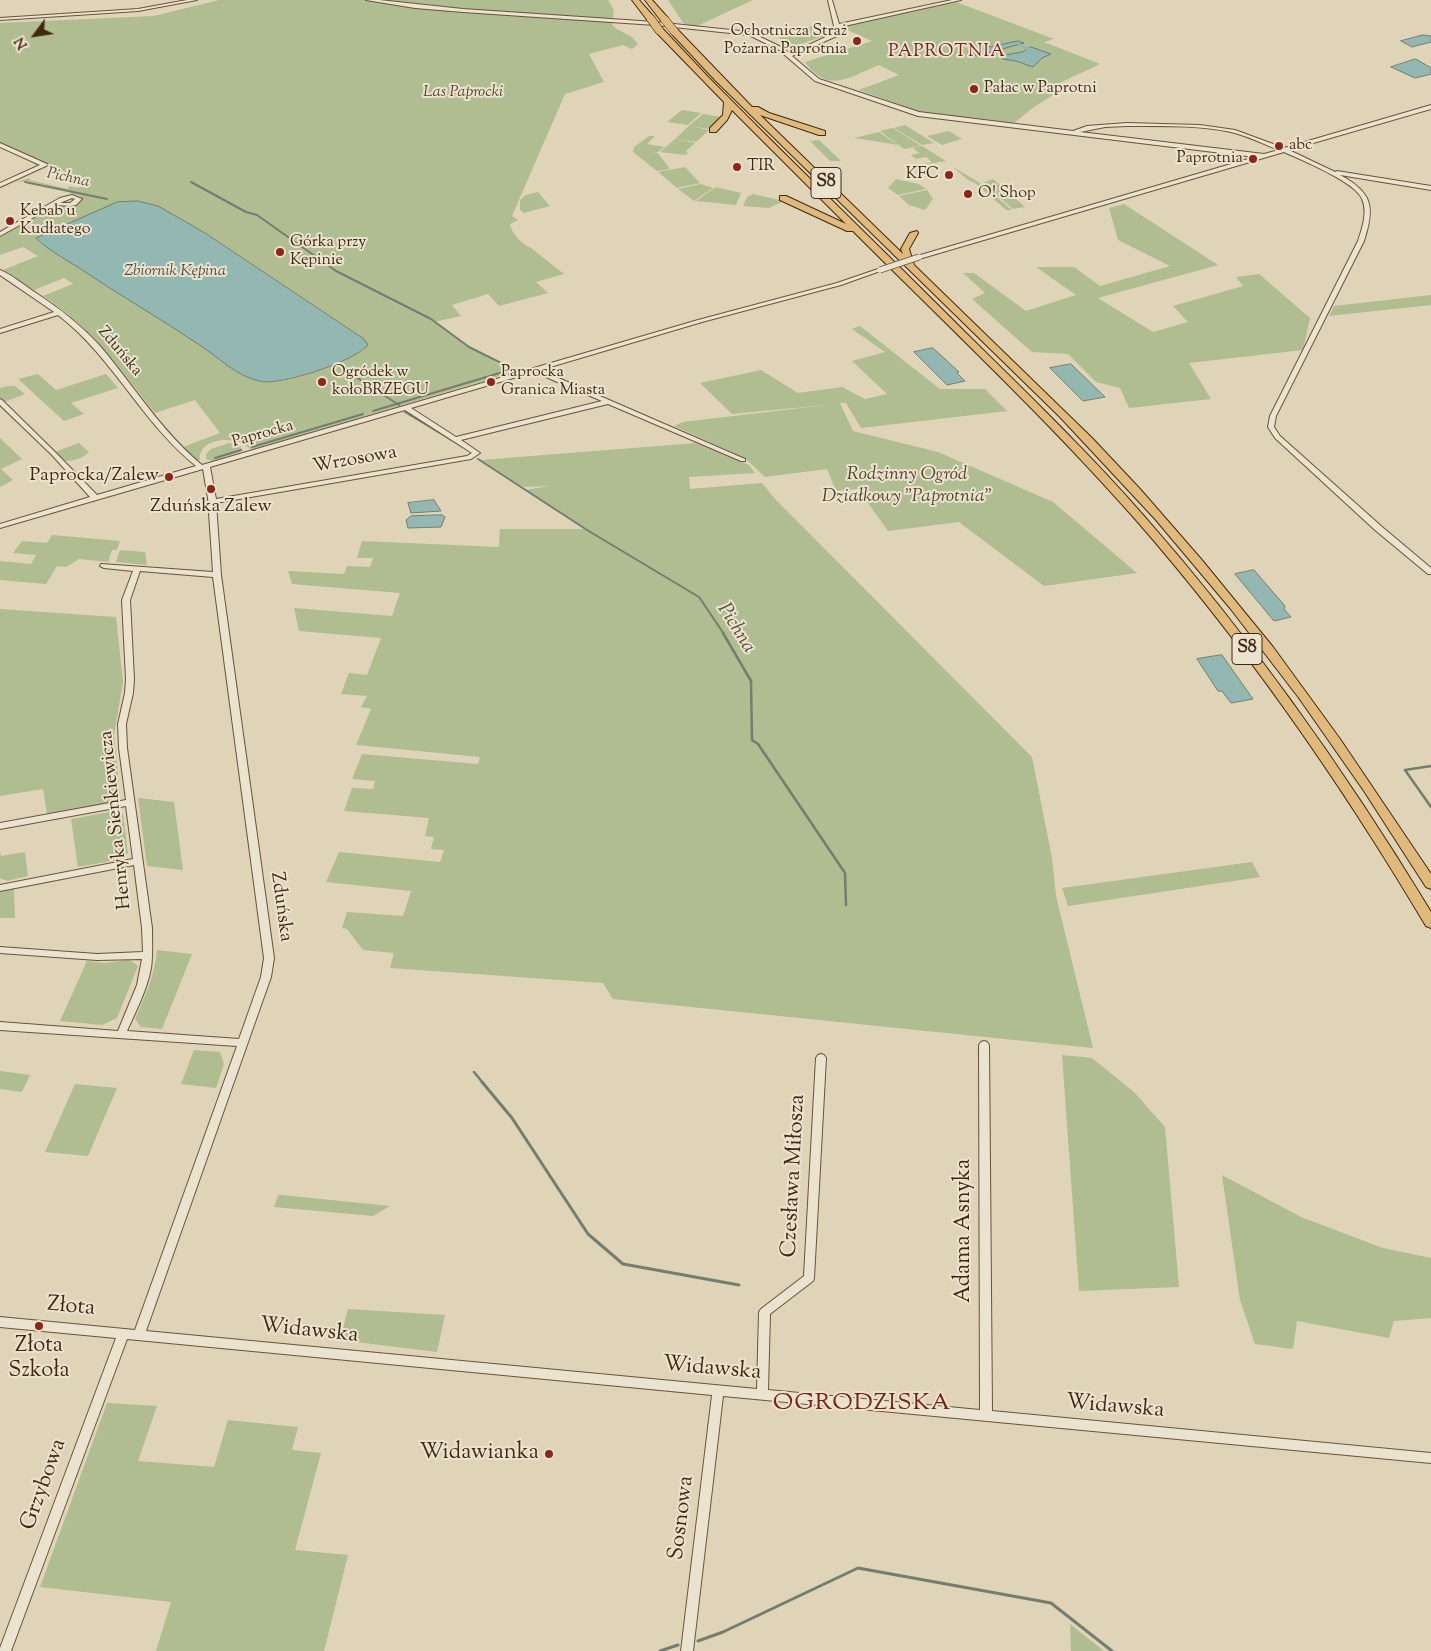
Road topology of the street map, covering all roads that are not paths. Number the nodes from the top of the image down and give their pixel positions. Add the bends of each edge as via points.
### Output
1 (195, 0) edge
2 (368, 0) edge
3 (635, 0) edge
4 (648, 0) edge
5 (830, 0) edge
6 (959, 0) edge
7 (0, 19) edge
8 (837, 26) junction
9 (791, 55) junction
10 (738, 98) junction
11 (728, 102) junction
12 (1431, 107) edge
13 (713, 130) dead end
14 (822, 133) dead end
15 (1074, 133) junction
16 (0, 146) edge
17 (1283, 150) junction
18 (1264, 156) junction
19 (1327, 171) junction
20 (0, 185) edge
21 (1431, 188) edge
22 (783, 198) dead end
23 (54, 203) dead end
24 (914, 233) dead end
25 (0, 234) edge
26 (867, 240) junction
27 (919, 257) joint
28 (913, 269) junction
29 (880, 270) joint
30 (0, 272) edge
31 (60, 312) junction
32 (0, 331) edge
33 (533, 369) junction
34 (0, 401) edge
35 (607, 402) junction
36 (405, 407) junction
37 (455, 439) junction
38 (743, 460) dead end
39 (203, 466) junction
40 (95, 498) junction
41 (212, 502) junction
42 (0, 526) edge
43 (104, 566) dead end
44 (137, 569) junction
45 (1431, 572) edge
46 (217, 575) junction
47 (131, 802) junction
48 (0, 826) edge
49 (138, 861) junction
50 (1431, 884) edge
51 (0, 888) edge
52 (1431, 923) edge
53 (0, 950) edge
54 (147, 955) junction
55 (0, 1026) edge
56 (121, 1034) junction
57 (242, 1044) junction
58 (984, 1045) dead end
59 (822, 1058) dead end
60 (0, 1322) edge
61 (122, 1334) junction
62 (139, 1335) junction
63 (718, 1390) junction
64 (762, 1394) junction
65 (986, 1416) junction
66 (1431, 1458) edge
67 (5, 1651) edge
68 (687, 1651) edge

1 - 7 street via 138,10
2 - 9 street via 746,34 762,38
3 - 11 highway, S8, bridge
4 - 10 highway, S8, bridge
5 - 8 street
6 - 8 street
8 - 9 street via 838,32 834,36
9 - 15 street via 817,80 918,114
10 - 14 highway via 766,115
10 - 28 highway, S8
11 - 13 highway via 727,116
11 - 26 highway, S8
12 - 17 street
15 - 17 street via 1110,124 1212,128 1244,135
15 - 18 street
16 - 20 street via 45,165
17 - 18 street
17 - 19 street
18 - 27 street
19 - 21 street
19 - 45 street via 1363,194 1367,205 1365,230 1273,416 1272,427 1283,442
22 - 26 highway via 841,224
23 - 25 street
24 - 28 highway via 905,249
26 - 52 highway, S8 via 1065,436 1169,552 1304,726
27 - 29 street, bridge
28 - 50 highway, S8 via 1099,452 1214,582 1325,725
29 - 33 street, Paprocka
30 - 31 street, Zduńska
31 - 32 street
31 - 39 street, Zduńska via 96,346 180,450
33 - 35 street
33 - 36 street, Paprocka
34 - 40 street
35 - 37 street
35 - 38 street
36 - 37 street, Wrzosowa
36 - 39 street, Paprocka
37 - 41 street, Wrzosowa via 475,455
39 - 40 street, Paprocka
39 - 41 street, Zduńska
40 - 42 street, Paprocka
41 - 46 street, Zduńska
43 - 44 street
44 - 46 street
44 - 47 street, Henryka Sienkiewicza via 126,600 129,689 122,724
46 - 57 street, Zduńska via 269,947 266,977
47 - 48 street
47 - 49 street, Henryka Sienkiewicza
49 - 51 street
49 - 54 street, Henryka Sienkiewicza via 147,928
53 - 54 street via 97,956
54 - 56 street, Henryka Sienkiewicza via 140,990
55 - 56 street
56 - 57 street
57 - 62 street, Zduńska
58 - 65 street, Adama Asnyka
59 - 64 street, Czesława Miłosza via 809,1278 765,1312
60 - 61 street, Złota
61 - 62 street, Złota
61 - 67 street, Grzybowa
62 - 63 street, Widawska
63 - 64 street, Widawska
63 - 68 street, Sosnowa
64 - 65 street, Widawska
65 - 66 street, Widawska

